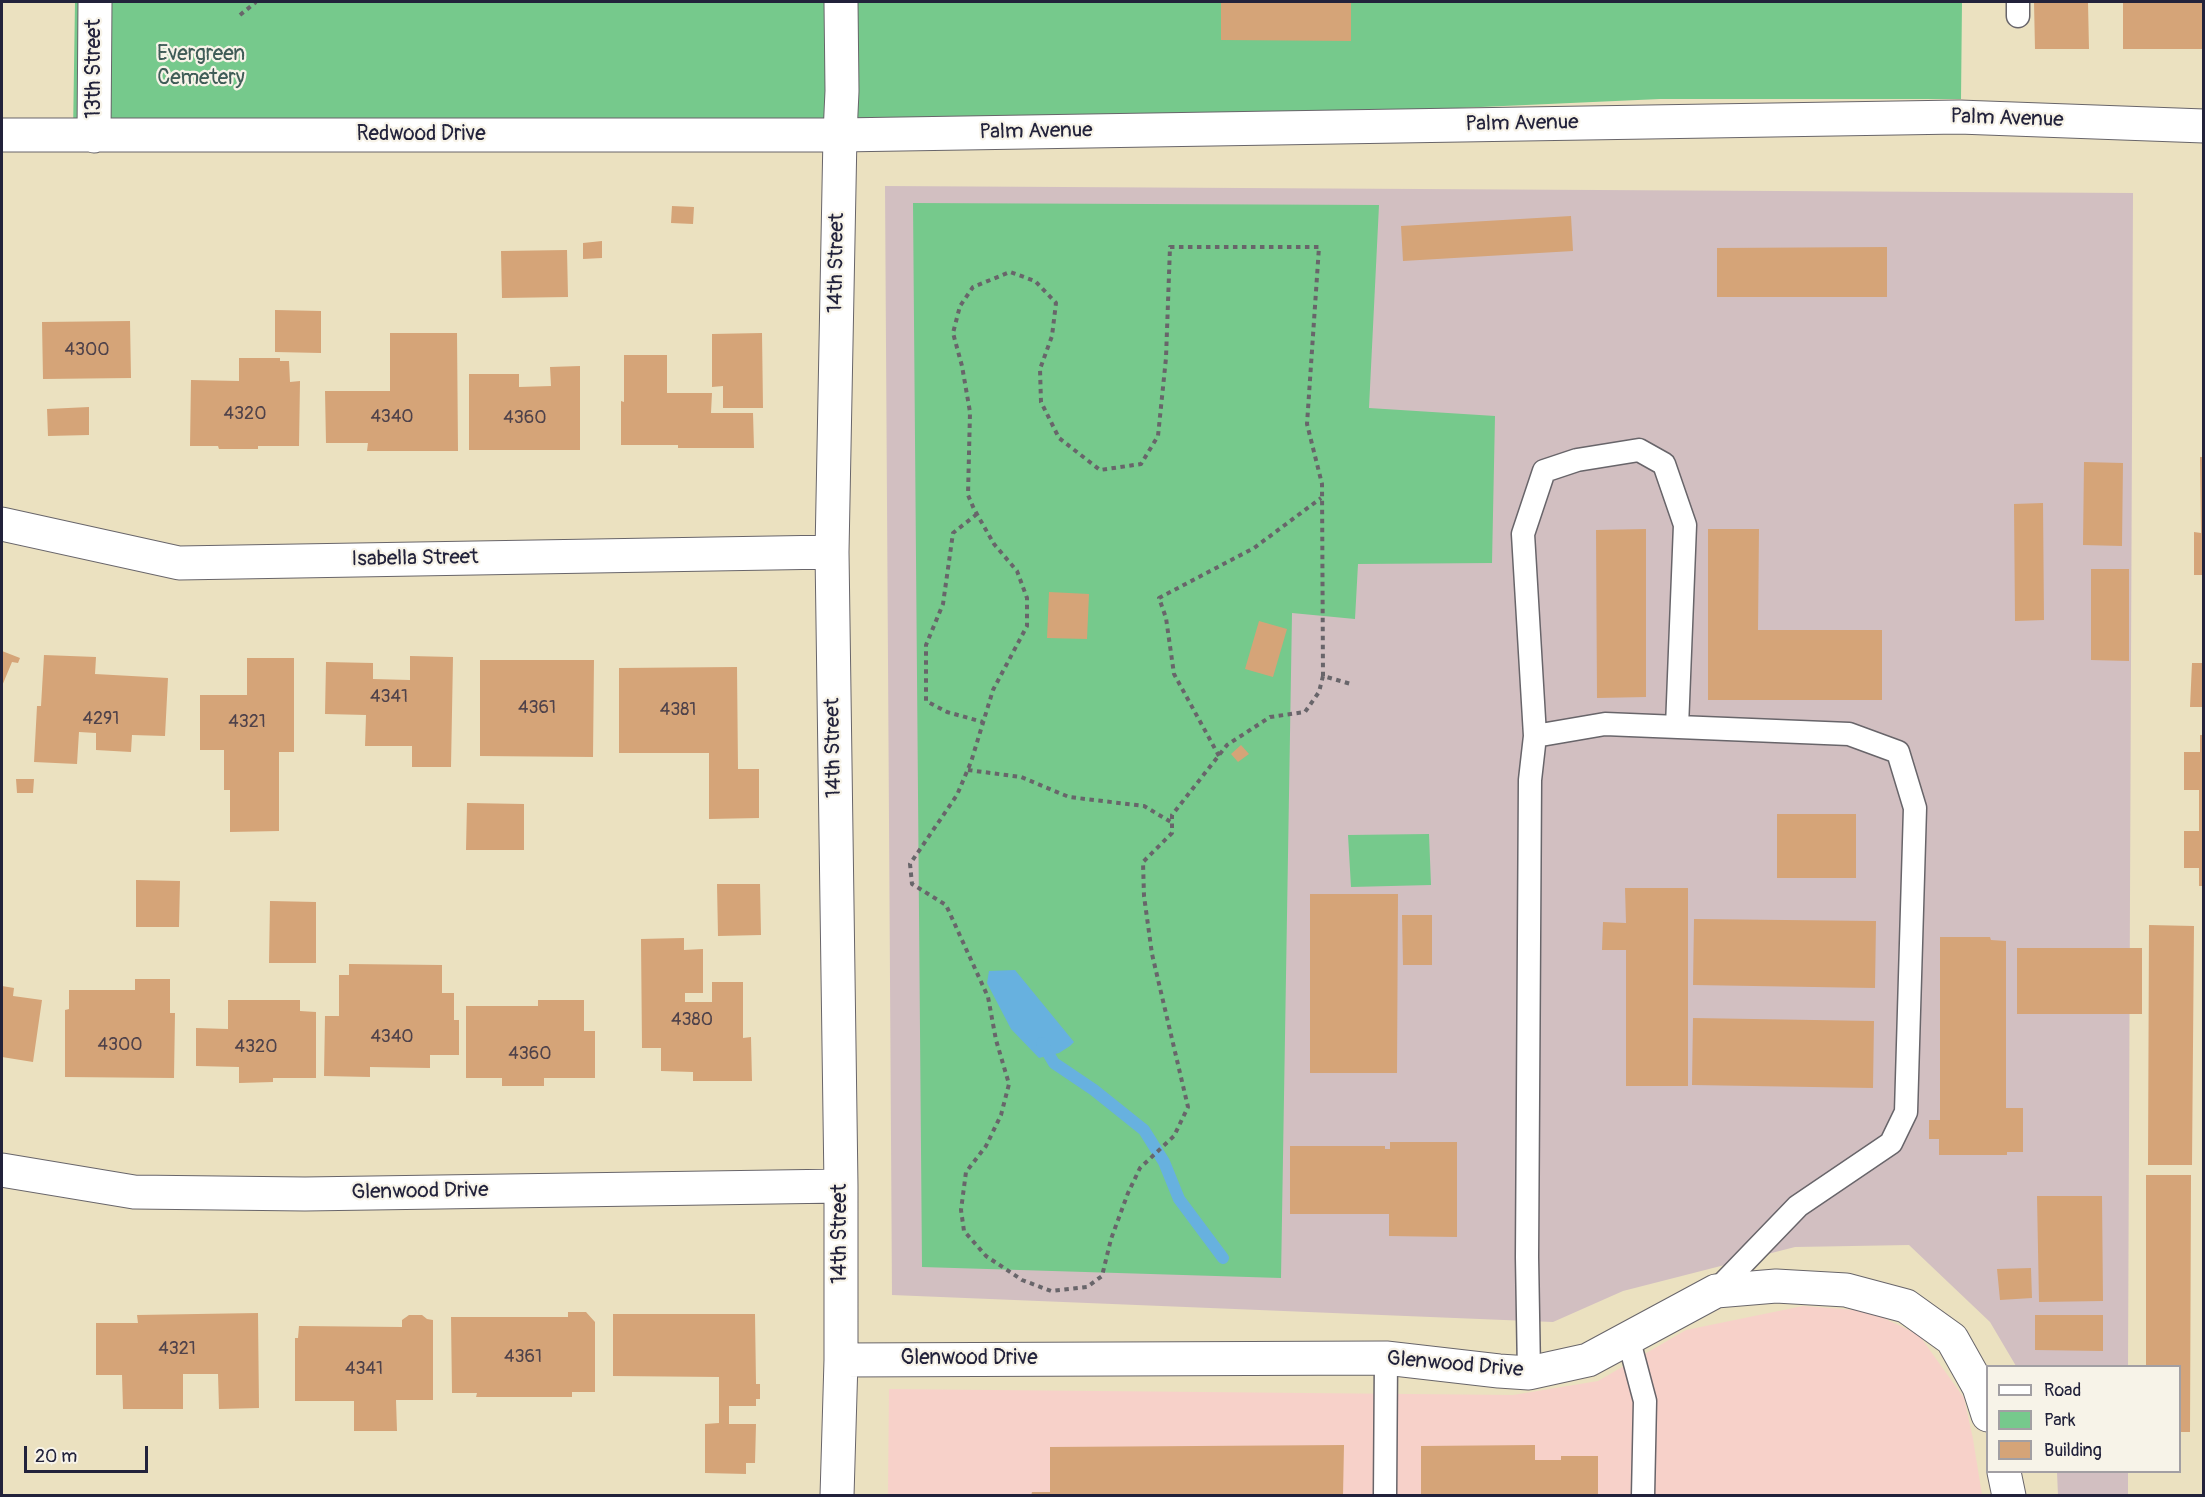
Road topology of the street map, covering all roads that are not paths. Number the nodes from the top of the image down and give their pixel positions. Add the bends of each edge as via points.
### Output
1 (95, 2) edge
2 (841, 2) edge
3 (2204, 126) edge
4 (2, 135) edge
5 (840, 135) junction
6 (94, 136) junction
7 (2, 524) edge
8 (832, 552) junction
9 (1677, 727) junction
10 (1535, 736) junction
11 (2, 1170) edge
12 (841, 1186) junction
13 (1716, 1291) junction
14 (1628, 1337) junction
15 (1386, 1358) junction
16 (841, 1360) junction
17 (1529, 1372) junction
18 (1986, 1409) edge
19 (2004, 1473) edge
20 (837, 1496) edge
21 (1385, 1496) edge
22 (1643, 1496) edge
23 (2009, 1496) edge

1 - 6 street, 13th Street
2 - 5 street, 14th Street
3 - 5 street, Palm Avenue via 1959,117
4 - 6 street, Redwood Drive
5 - 6 street, Redwood Drive
5 - 8 street, 14th Street
7 - 8 street, Isabella Street via 179,562
8 - 12 street, 14th Street
9 - 10 lane via 1605,724
9 - 10 lane via 1685,525 1664,464 1639,450 1577,460 1545,471 1523,534
9 - 13 lane via 1849,734 1898,752 1915,808 1906,1112 1891,1143 1798,1206
10 - 17 lane via 1530,780
11 - 12 street, Glenwood Drive via 134,1192 305,1194
12 - 16 street, 14th Street
13 - 14 street, Glenwood Drive
13 - 18 street, Glenwood Drive via 1776,1286 1846,1290 1906,1306 1952,1339 1979,1387
14 - 17 street, Glenwood Drive via 1588,1360
14 - 22 lane via 1645,1401
15 - 16 street, Glenwood Drive
15 - 17 street, Glenwood Drive
15 - 21 lane
16 - 20 street, 14th Street
19 - 23 street

